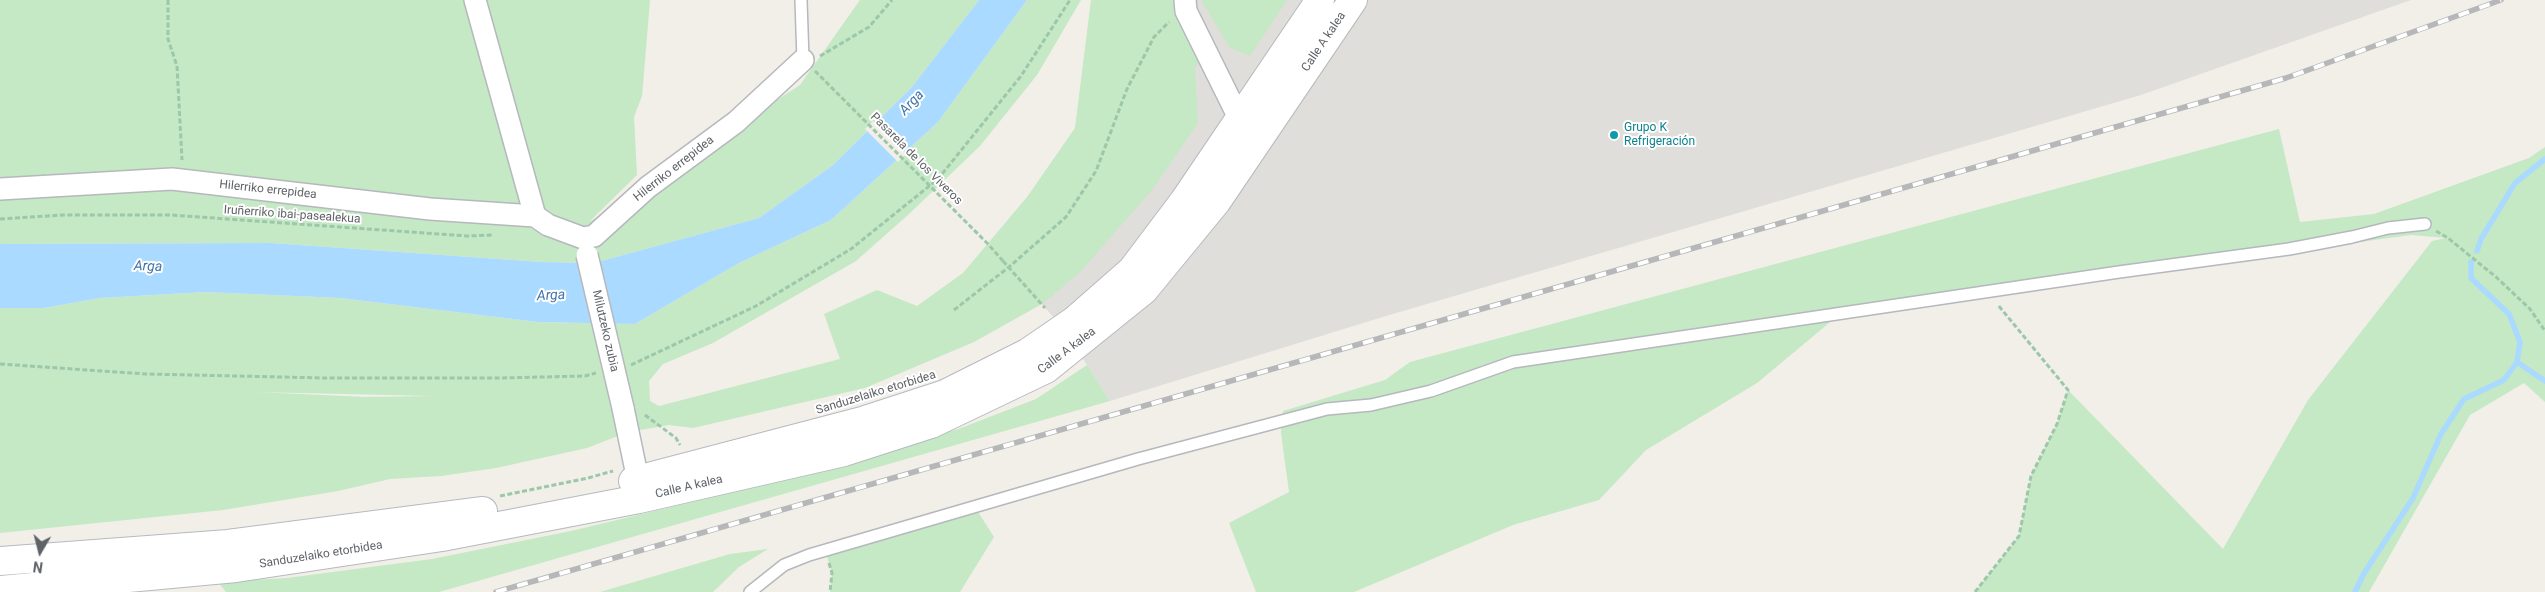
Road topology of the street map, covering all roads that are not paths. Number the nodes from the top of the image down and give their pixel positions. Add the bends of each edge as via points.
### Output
1 (475, 0) edge
2 (801, 0) edge
3 (1320, 0) edge
4 (1353, 0) edge
5 (1186, 5) edge
6 (809, 66) joint
7 (1239, 118) junction
8 (0, 190) edge
9 (535, 216) junction
10 (2424, 224) road end
11 (585, 246) junction
12 (637, 479) junction
13 (192, 546) junction
14 (0, 561) edge
15 (0, 570) edge
16 (86, 586) edge
17 (0, 590) edge
18 (750, 592) edge

1 - 9 street
2 - 6 lane
3 - 7 main road, Calle A kalea
4 - 12 main road, Calle A kalea via 1217,200 1144,290 1046,369 931,424 862,446
5 - 7 street
6 - 11 street, Hilerriko errepidea via 648,187
7 - 12 main road, Calle A kalea via 1184,201 1132,270 1075,320 1027,353 945,394 862,420
8 - 9 street, Hilerriko errepidea via 172,180 430,209
9 - 11 street, Hilerriko errepidea
10 - 18 lane via 2388,228 2289,249 1513,362 1431,391 1372,405 1327,409 1138,459 825,550 784,566
11 - 12 street, Milutzeko zubia, bridge via 633,410
12 - 13 main road, Sanduzelaiko etorbidea via 478,512
12 - 16 main road, Sanduzelaiko etorbidea via 412,541 236,568
13 - 14 main road, Sanduzelaiko etorbidea
13 - 15 main road via 137,560
16 - 17 main road, Sanduzelaiko etorbidea

